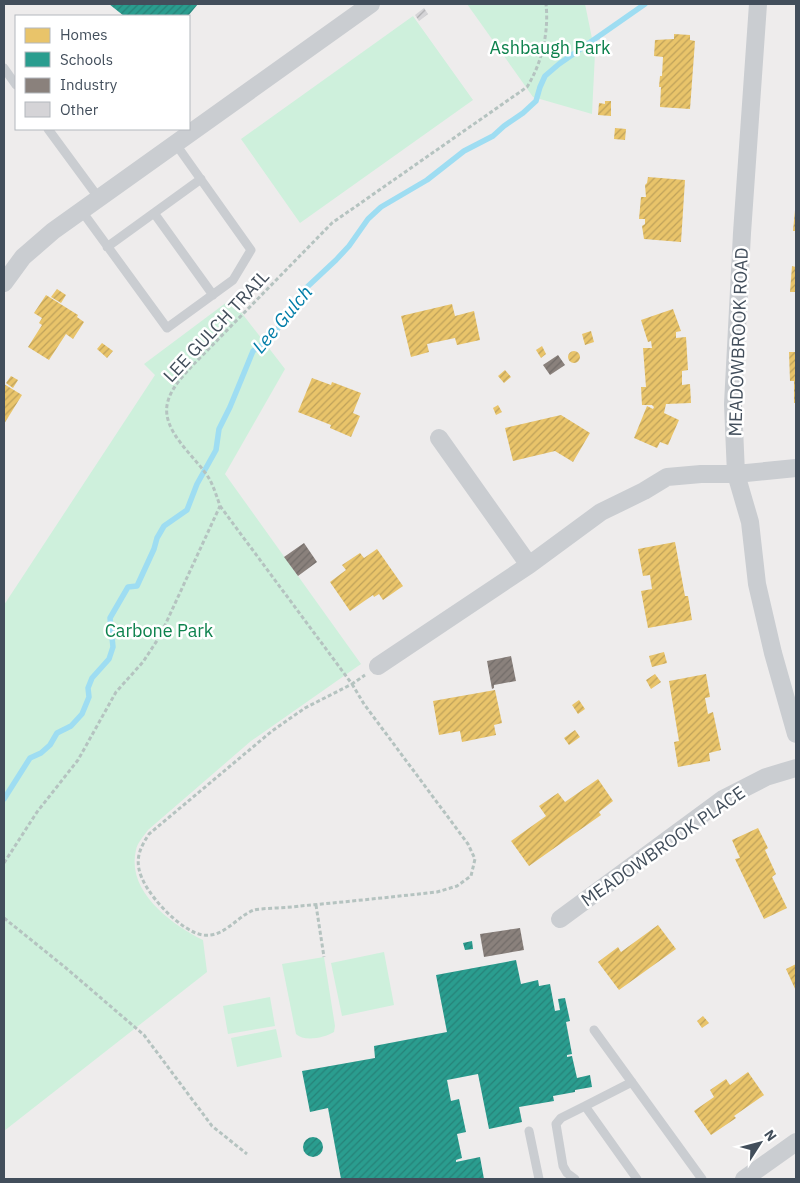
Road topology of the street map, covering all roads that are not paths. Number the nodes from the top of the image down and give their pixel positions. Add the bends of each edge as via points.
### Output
1 (371, 4) edge
2 (758, 4) edge
3 (4, 68) edge
4 (15, 84) edge
5 (49, 130) edge
6 (175, 143) junction
7 (201, 179) junction
8 (98, 198) junction
9 (81, 210) junction
10 (154, 213) junction
11 (107, 247) junction
12 (4, 283) edge
13 (213, 295) junction
14 (439, 438) dead end
15 (796, 468) edge
16 (736, 474) junction
17 (529, 565) junction
18 (378, 666) road end
19 (796, 734) edge
20 (796, 768) edge
21 (560, 919) dead end
22 (594, 1030) dead end
23 (632, 1082) junction
24 (585, 1106) junction
25 (529, 1131) dead end
26 (796, 1142) edge
27 (539, 1179) edge
28 (575, 1179) edge
29 (637, 1179) edge
30 (702, 1179) edge
31 (744, 1179) edge

1 - 6 street
2 - 16 street, MEADOWBROOK ROAD via 733,404
3 - 4 lane
5 - 8 lane
6 - 7 lane
6 - 8 street
7 - 10 lane
7 - 13 lane via 251,250 233,280
8 - 9 street
9 - 11 lane
9 - 12 street via 23,257
10 - 11 lane
10 - 13 lane
11 - 13 lane via 167,328
14 - 17 street
15 - 16 street
16 - 17 street via 667,477 601,512
16 - 19 street, MEADOWBROOK ROAD via 750,522 757,584
17 - 18 street
20 - 21 street, MEADOWBROOK PLACE via 766,777 723,799
22 - 23 lane
23 - 24 lane
23 - 30 lane
24 - 28 lane via 556,1124 563,1166
24 - 29 lane
25 - 27 lane
26 - 31 street

